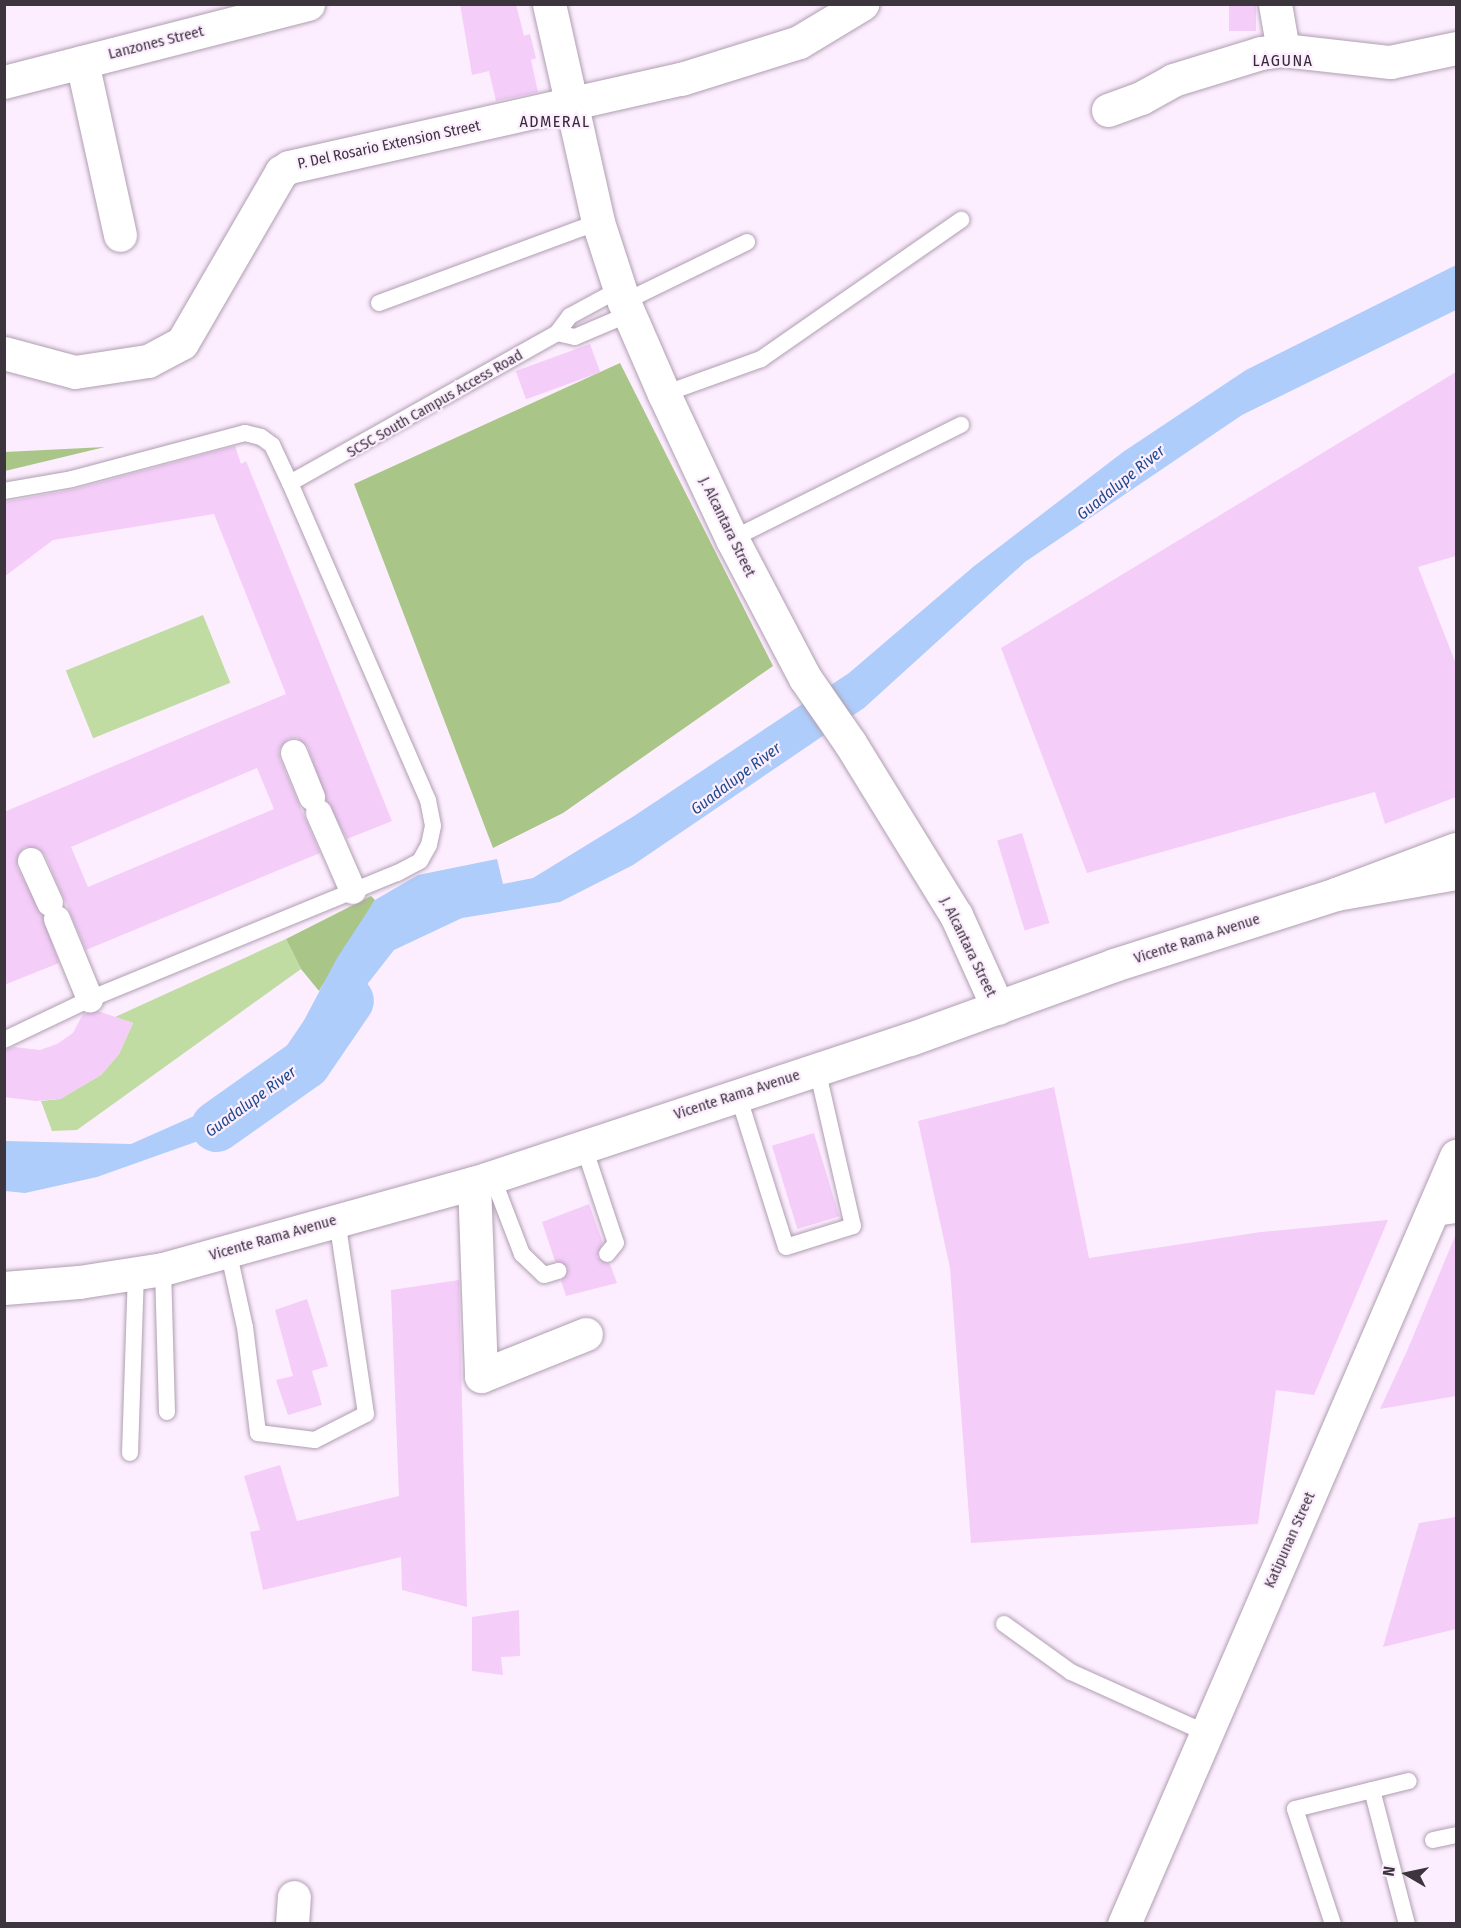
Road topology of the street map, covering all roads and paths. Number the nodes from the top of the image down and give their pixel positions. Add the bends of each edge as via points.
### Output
1 (308, 4) edge
2 (549, 4) edge
3 (862, 4) edge
4 (1275, 4) edge
5 (1456, 48) edge
6 (1282, 50) junction
7 (82, 62) junction
8 (4, 82) edge
9 (572, 105) junction
10 (1108, 110) dead end
11 (961, 220) dead end
12 (598, 222) junction
13 (120, 235) dead end
14 (747, 242) dead end
15 (624, 302) junction
16 (379, 303) dead end
17 (557, 333) junction
18 (4, 353) edge
19 (664, 394) junction
20 (961, 425) dead end
21 (290, 483) junction
22 (4, 491) edge
23 (732, 539) junction
24 (294, 753) dead end
25 (1456, 849) edge
26 (32, 861) dead end
27 (1456, 873) edge
28 (353, 891) junction
29 (1336, 894) junction
30 (90, 999) junction
31 (998, 1008) junction
32 (4, 1040) edge
33 (817, 1069) junction
34 (738, 1095) junction
35 (583, 1144) junction
36 (1456, 1156) edge
37 (483, 1180) junction
38 (1445, 1208) edge
39 (337, 1219) junction
40 (228, 1250) junction
41 (607, 1254) dead end
42 (558, 1271) dead end
43 (150, 1272) junction
44 (4, 1288) edge
45 (586, 1334) dead end
46 (167, 1412) dead end
47 (130, 1453) dead end
48 (1004, 1624) dead end
49 (1204, 1732) junction
50 (1409, 1781) dead end
51 (1372, 1791) junction
52 (1456, 1835) edge
53 (1433, 1840) dead end
54 (1124, 1923) edge
55 (1333, 1923) edge
56 (1407, 1923) edge

1 - 7 street, Lanzones Street
2 - 9 street, J. Alcantara Street
3 - 9 street, P. Del Rosario Extension Street via 798,42 681,79
4 - 6 street
5 - 6 street via 1390,62
6 - 10 street via 1173,80
7 - 8 street, Lanzones Street
7 - 13 street
9 - 12 street, J. Alcantara Street
9 - 18 street, P. Del Rosario Extension Street via 289,167 281,172 189,335 148,361 75,372
11 - 19 lane via 761,359
12 - 15 street, J. Alcantara Street
12 - 16 lane
14 - 15 lane
15 - 17 lane via 570,316
15 - 17 lane via 575,337
15 - 19 street, J. Alcantara Street
17 - 21 lane, SCSC South Campus Access Road via 313,474
19 - 23 street, J. Alcantara Street
20 - 23 lane
21 - 22 lane via 272,445 245,433 72,479
21 - 28 lane via 432,817 432,837 420,861
23 - 31 street, J. Alcantara Street via 805,678 850,743 956,915
24 - 28 street
25 - 29 street, Vicente Rama Avenue
26 - 30 street
27 - 29 street
28 - 30 lane
29 - 31 street, Vicente Rama Avenue via 1114,965
30 - 32 lane
31 - 33 street, Vicente Rama Avenue
33 - 34 street, Vicente Rama Avenue
33 - 34 lane via 853,1226 786,1247
34 - 35 street, Vicente Rama Avenue
35 - 37 street, Vicente Rama Avenue
35 - 41 lane via 616,1243
36 - 38 street, Katipunan Street
37 - 39 street, Vicente Rama Avenue
37 - 42 lane via 522,1254 544,1275
37 - 45 street via 481,1376
38 - 49 street, Katipunan Street
39 - 40 street, Vicente Rama Avenue
39 - 40 lane via 366,1413 315,1440 258,1433 245,1327
40 - 43 street, Vicente Rama Avenue
43 - 44 street, Vicente Rama Avenue
43 - 46 lane
43 - 47 lane
48 - 49 lane via 1071,1672
49 - 54 street, Katipunan Street
50 - 51 lane
51 - 55 lane via 1295,1809
51 - 56 lane
52 - 53 lane

